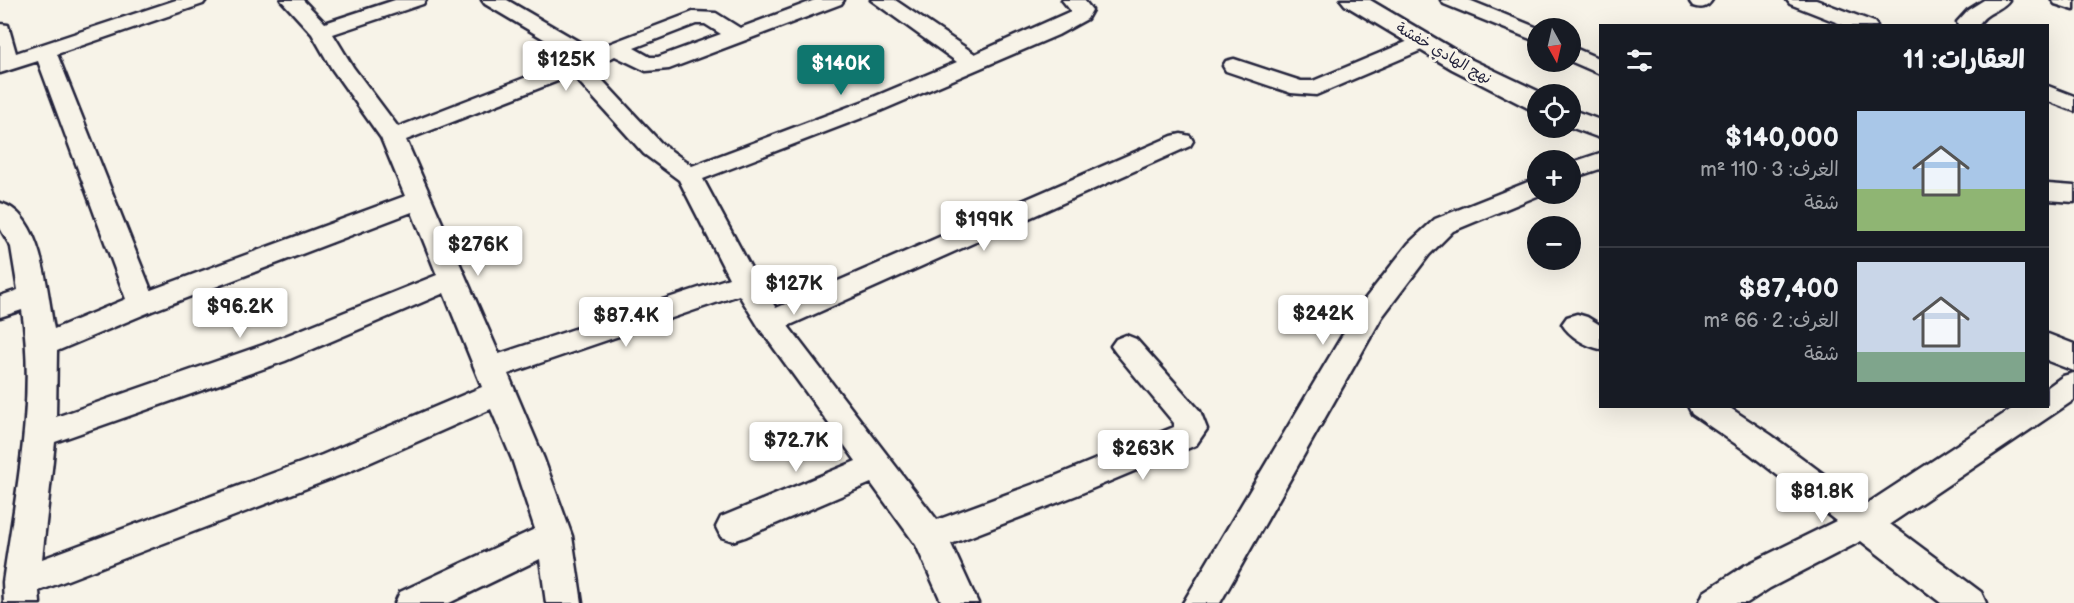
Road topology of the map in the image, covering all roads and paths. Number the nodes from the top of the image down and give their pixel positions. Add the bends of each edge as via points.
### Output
1 (196, 0) edge
2 (291, 0) edge
3 (416, 0) edge
4 (492, 0) edge
5 (834, 0) edge
6 (881, 0) edge
7 (1072, 0) edge
8 (1353, 0) edge
9 (1451, 0) edge
10 (1797, 0) edge
11 (1999, 0) edge
12 (2062, 0) edge
13 (2074, 4) edge
14 (141, 8) edge
15 (1862, 24) edge
16 (1968, 24) edge
17 (0, 30) edge
18 (321, 31) junction
19 (1527, 31) edge
20 (738, 36) junction
21 (1423, 41) junction
22 (616, 46) junction
23 (45, 50) junction
24 (1581, 58) edge
25 (584, 62) junction
26 (974, 63) junction
27 (4, 65) edge
28 (1234, 66) dead end
29 (1599, 66) edge
30 (2049, 93) edge
31 (1527, 97) edge
32 (2074, 104) edge
33 (1581, 122) edge
34 (1599, 130) edge
35 (393, 136) junction
36 (1182, 141) dead end
37 (1599, 160) edge
38 (1581, 168) edge
39 (689, 176) junction
40 (1527, 191) edge
41 (2049, 192) edge
42 (2074, 194) edge
43 (420, 200) junction
44 (0, 211) edge
45 (453, 279) junction
46 (745, 283) junction
47 (33, 295) junction
48 (142, 304) junction
49 (0, 307) edge
50 (770, 322) junction
51 (42, 345) junction
52 (1126, 346) dead end
53 (2049, 346) edge
54 (2074, 359) edge
55 (495, 380) junction
56 (2074, 384) edge
57 (2049, 401) edge
58 (1706, 408) edge
59 (2038, 408) edge
60 (40, 435) junction
61 (878, 466) junction
62 (1863, 524) junction
63 (733, 527) dead end
64 (555, 536) junction
65 (930, 537) junction
66 (22, 593) edge
67 (413, 603) edge
68 (564, 603) edge
69 (960, 603) edge
70 (1201, 603) edge
71 (1717, 603) edge
72 (1968, 603) edge

1 - 14 street
2 - 18 street
3 - 18 street
4 - 25 street
5 - 20 street
6 - 26 street
7 - 26 street via 1082,10 1080,15
8 - 21 main road, نهج الهادي خفشة
9 - 19 street
10 - 15 street
11 - 16 street via 1976,14
12 - 13 street
14 - 23 street
17 - 27 street
18 - 35 street via 343,69
20 - 22 street via 652,65
20 - 22 street via 709,17 701,17
21 - 28 street via 1316,88 1299,88
21 - 31 main road, نهج الهادي خفشة
22 - 25 street
23 - 27 street
23 - 48 street
24 - 29 street
25 - 35 street
25 - 39 street via 653,149
26 - 39 street
30 - 32 street
33 - 34 main road
35 - 43 street
36 - 50 street
37 - 38 street
39 - 46 street
40 - 70 street via 1444,225 1419,249 1371,311
41 - 42 street
43 - 45 street
43 - 48 street
44 - 47 street via 25,247
45 - 55 street
45 - 60 street via 274,353
46 - 50 street
46 - 55 street
47 - 49 street
47 - 51 street
48 - 51 street
50 - 61 street
51 - 60 street
52 - 65 street via 1189,419 1191,429 1185,436
53 - 54 main road
55 - 64 street
55 - 66 street via 334,464
56 - 57 street
58 - 62 street via 1760,444
59 - 62 street
60 - 66 street
61 - 63 street
61 - 65 street
62 - 71 street via 1757,577
62 - 72 street
64 - 67 street
64 - 68 street
65 - 69 street

